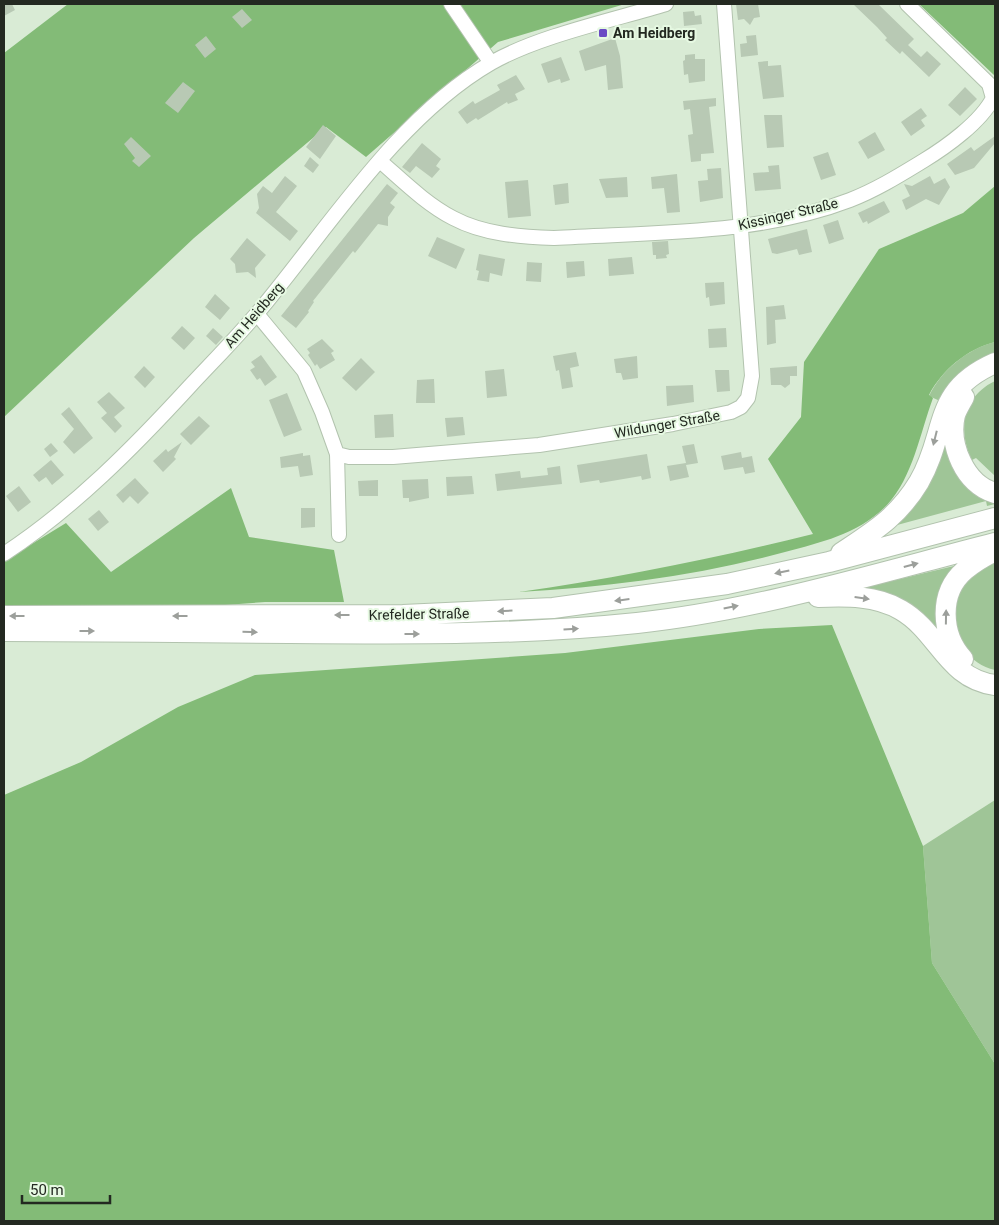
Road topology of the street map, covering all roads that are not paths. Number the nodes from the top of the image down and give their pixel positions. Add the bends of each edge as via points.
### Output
1 (451, 4) edge
2 (666, 4) edge
3 (724, 4) edge
4 (907, 4) edge
5 (491, 63) junction
6 (380, 162) junction
7 (743, 226) junction
8 (257, 314) junction
9 (995, 363) edge
10 (995, 374) edge
11 (337, 454) junction
12 (995, 493) edge
13 (995, 518) edge
14 (339, 535) dead end
15 (995, 543) edge
16 (995, 552) edge
17 (4, 554) edge
18 (829, 562) junction
19 (779, 598) junction
20 (4, 616) edge
21 (4, 631) edge
22 (995, 675) edge
23 (995, 685) edge

1 - 5 street
2 - 5 street, Am Heidberg via 564,34
3 - 7 street, Wildunger Straße
4 - 7 street, Kissinger Straße via 989,84 994,98 988,109 942,149 884,185 815,212
5 - 6 street, Am Heidberg via 435,105 405,132
6 - 7 street, Kissinger Straße via 452,218 497,232 554,238
6 - 8 street, Am Heidberg
7 - 11 street, Wildunger Straße via 752,376 748,398 741,407 690,421 539,445 393,457
8 - 11 street via 304,371
8 - 17 street, Am Heidberg via 138,442 37,532
9 -> 18 highway via 964,381 948,401 931,454 904,504 891,519
10 - 12 highway via 966,394 955,415 954,442 970,476
11 - 14 street
13 - 18 highway, Krefelder Straße
19 -> 15 highway
22 -> 16 highway via 974,668 965,661 948,638 945,624 954,584 964,571
18 -> 20 highway, Krefelder Straße via 727,584 553,608 403,615
21 -> 19 highway, Krefelder Straße via 521,632 640,623
19 -> 23 highway via 853,596 888,604 916,621 966,676

